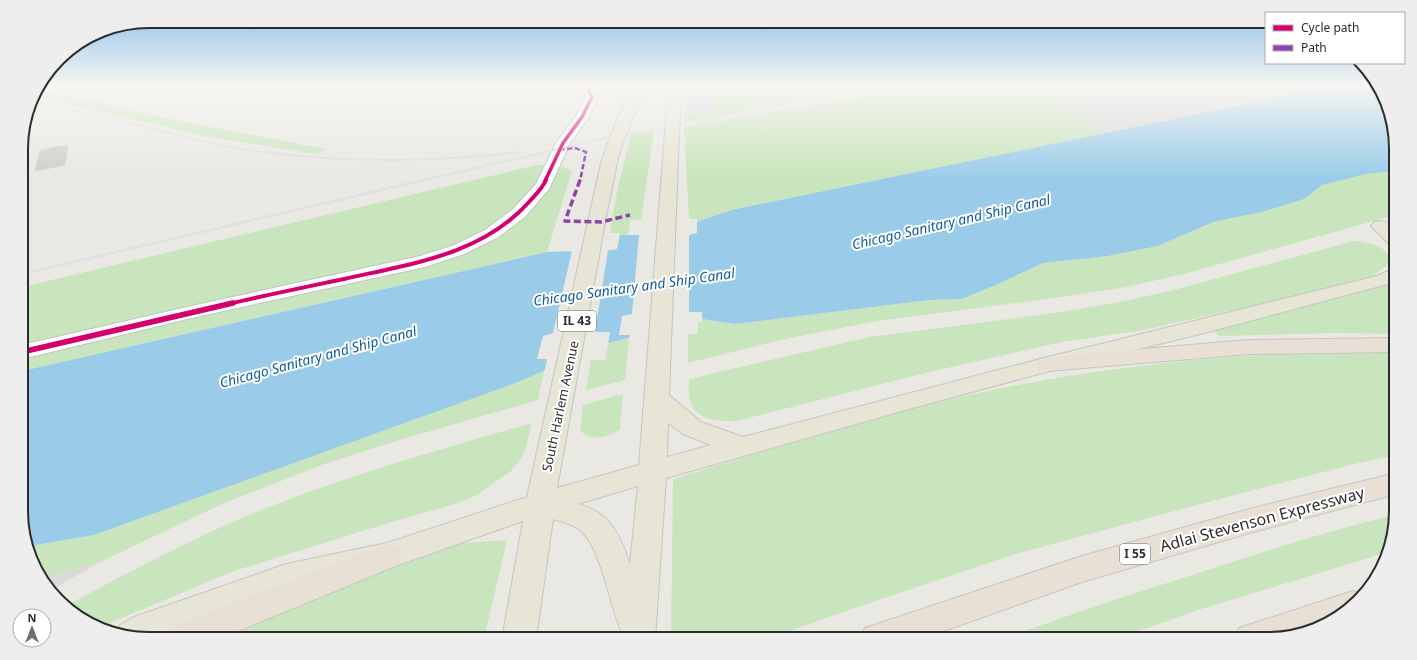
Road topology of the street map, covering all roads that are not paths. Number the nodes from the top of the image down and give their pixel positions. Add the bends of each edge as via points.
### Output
1 (583, 116) edge
2 (626, 116) edge
3 (673, 116) edge
4 (1380, 226) dead end
5 (1389, 234) edge
6 (1389, 277) edge
7 (1389, 345) edge
8 (28, 351) edge
9 (1048, 364) junction
10 (656, 396) junction
11 (740, 446) junction
12 (653, 471) junction
13 (1389, 485) edge
14 (540, 504) junction
15 (387, 556) junction
16 (1337, 611) edge
17 (139, 632) edge
18 (198, 632) edge
19 (520, 632) edge
20 (636, 632) edge
21 (638, 632) edge
22 (898, 632) edge
23 (1272, 632) edge

1 - 8 street via 561,145 543,186 514,217 491,234 458,250 425,261
2 - 14 main road, South Harlem Avenue / IL 43, bridge via 609,163 597,217
3 - 10 main road, bridge
4 - 5 main road
6 - 9 main road
7 - 9 highway via 1248,347
9 - 11 main road
10 - 11 main road via 692,428
10 - 12 main road
11 - 12 main road
12 - 14 main road
12 - 21 main road
13 - 22 highway, Adlai Stevenson Expressway / I 55 via 1253,520 1082,570
14 - 15 main road
14 - 19 main road, South Harlem Avenue / IL 43
14 - 20 main road via 581,516 593,524 606,539
15 - 17 main road via 286,577
15 - 18 highway
16 - 23 highway

